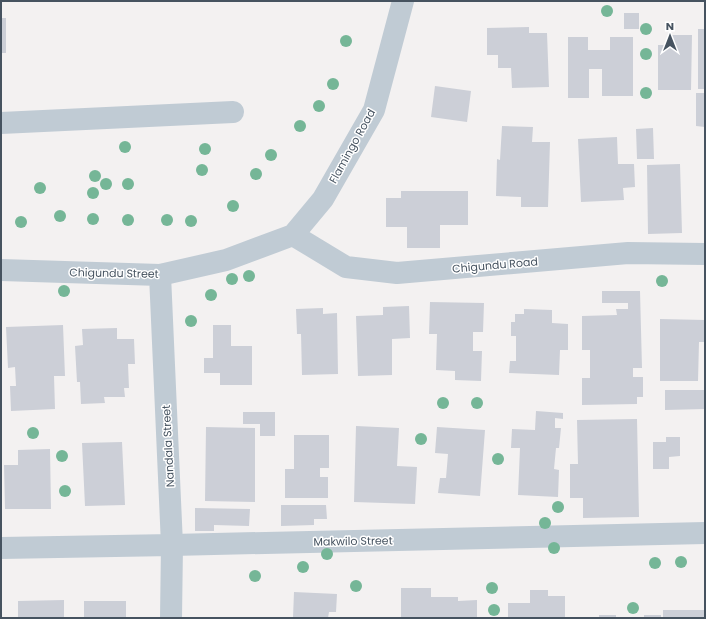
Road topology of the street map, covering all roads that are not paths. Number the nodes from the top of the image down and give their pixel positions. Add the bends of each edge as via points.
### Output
1 (403, 1) edge
2 (233, 112) dead end
3 (1, 122) edge
4 (294, 235) junction
5 (705, 254) edge
6 (1, 270) edge
7 (160, 275) junction
8 (705, 533) edge
9 (172, 545) junction
10 (1, 548) edge
11 (171, 618) edge

1 - 4 street, Flamingo Road via 374,110 322,199
2 - 3 street
4 - 5 street, Chigundu Road via 346,267 397,273 628,253
4 - 7 street, Chigundu Street via 226,260
6 - 7 street, Chigundu Street
7 - 9 street, Nandala Street
8 - 9 street, Makwilo Street
9 - 10 street, Makwilo Street
9 - 11 street, Nandala Street

